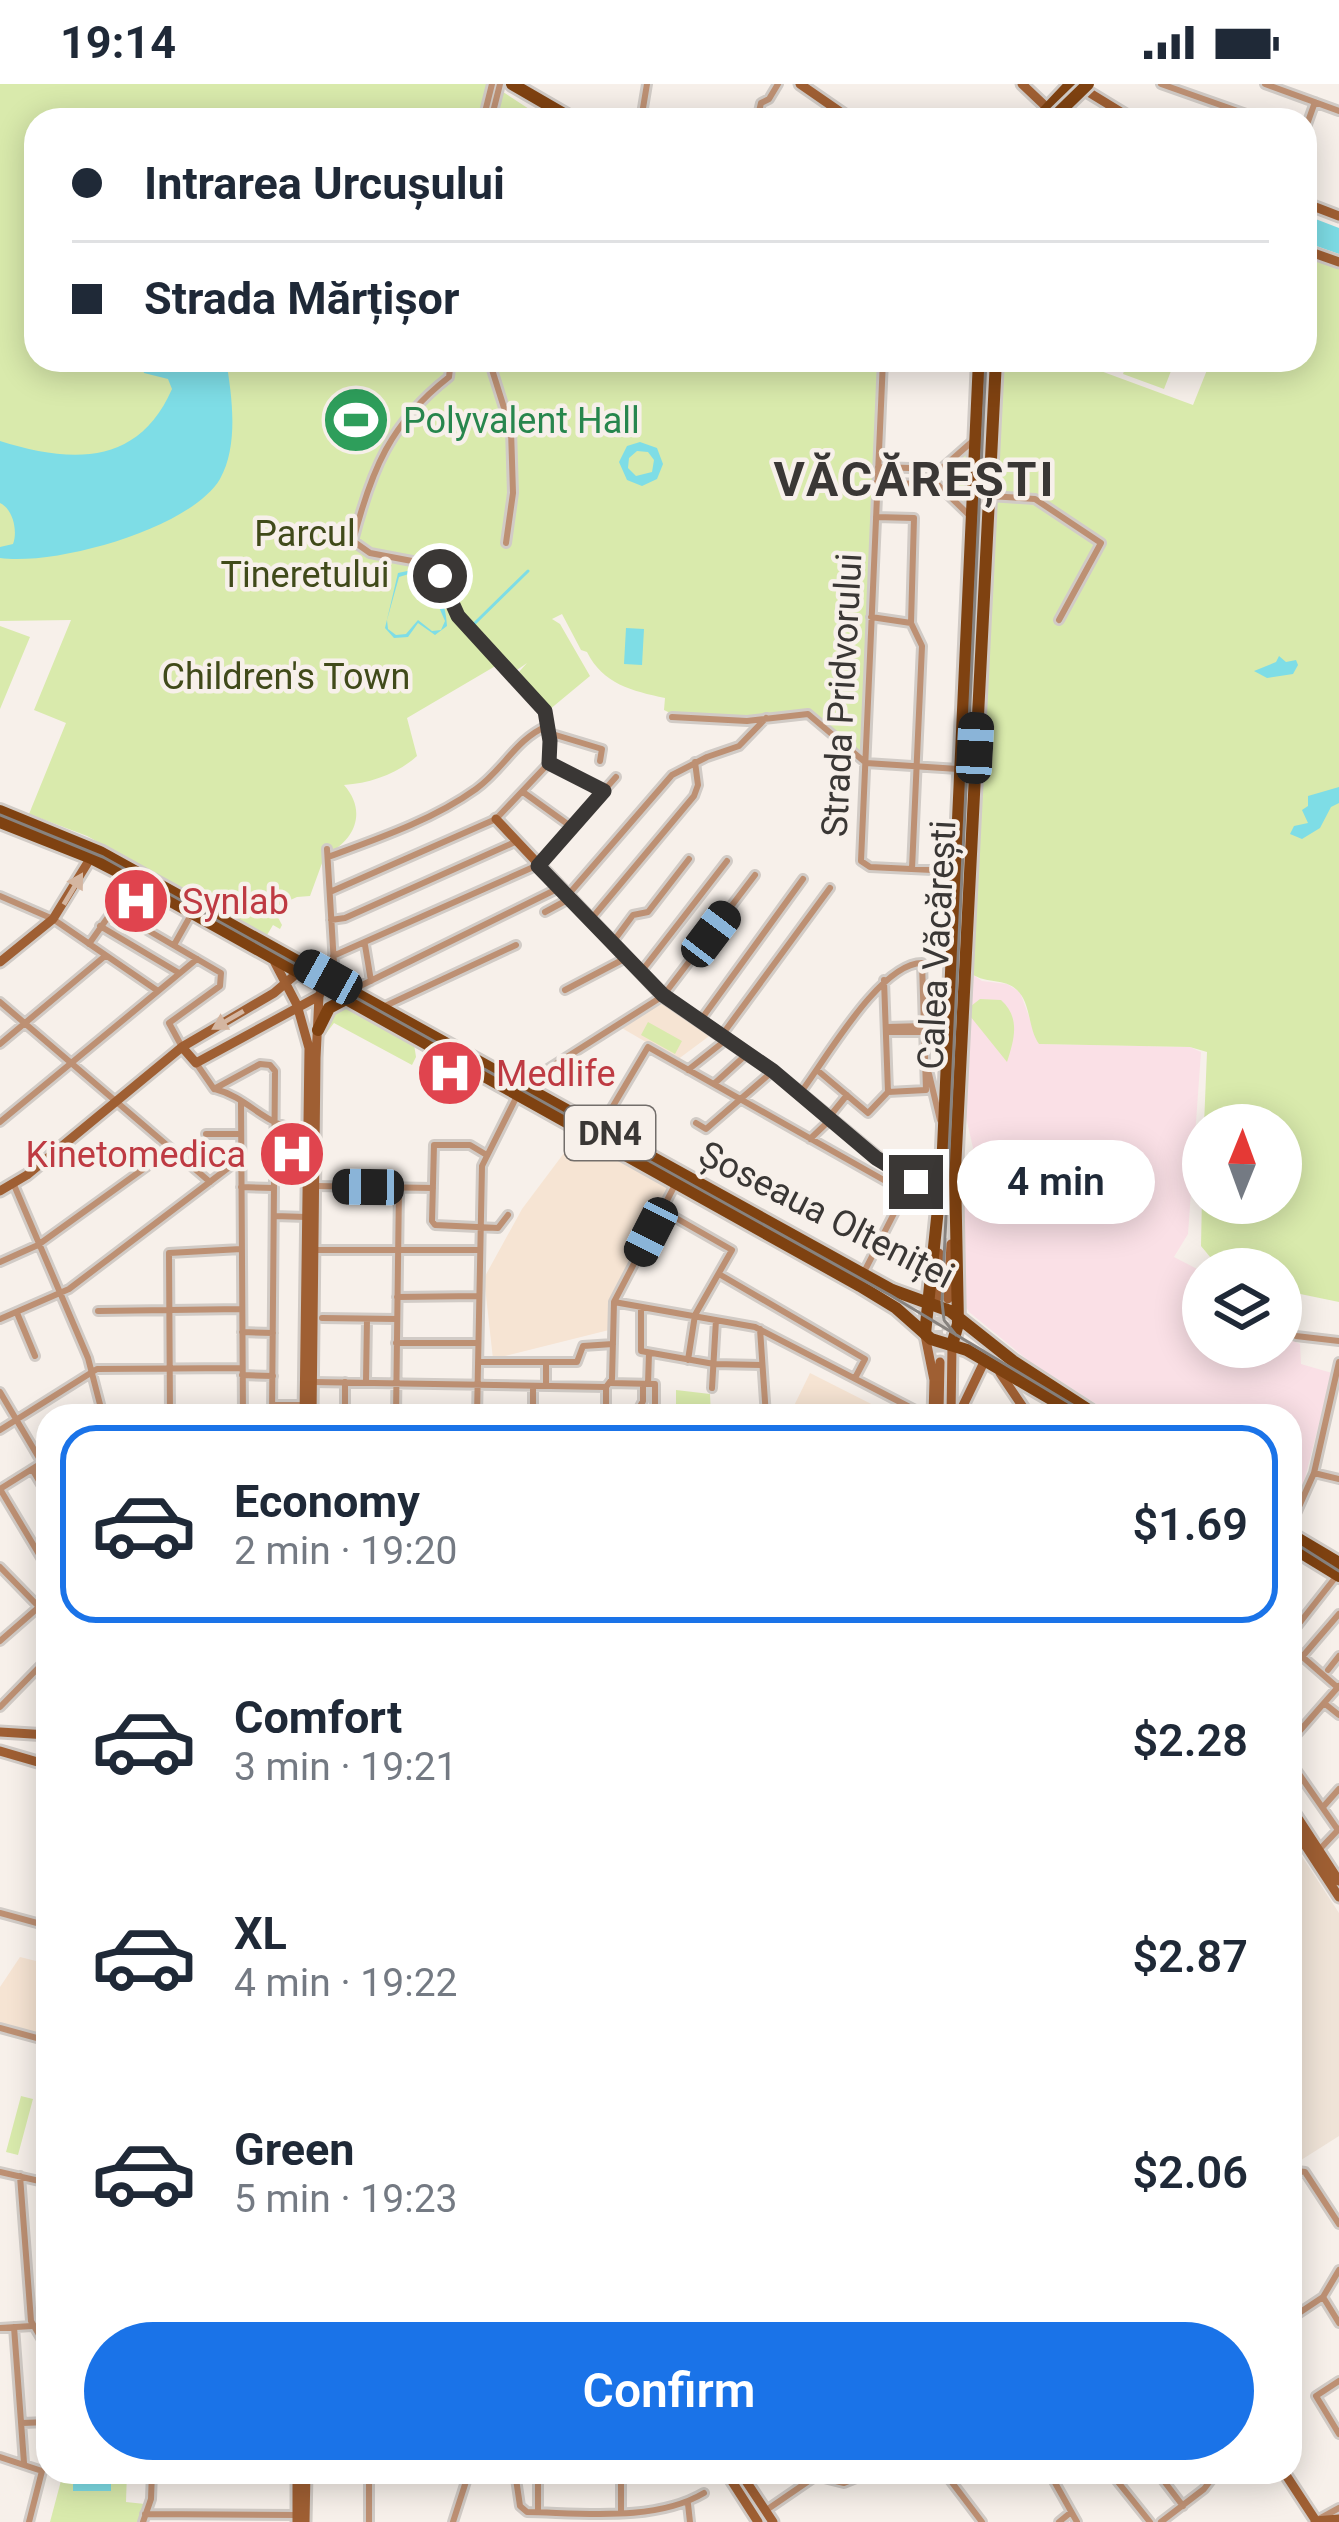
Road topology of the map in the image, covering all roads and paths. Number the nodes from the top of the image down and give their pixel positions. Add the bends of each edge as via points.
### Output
1 (512, 84) edge
2 (778, 84) edge
3 (800, 84) edge
4 (1022, 84) edge
5 (1161, 84) edge
6 (1265, 84) edge
7 (1079, 87) edge
8 (824, 100) junction
9 (1315, 102) junction
10 (553, 108) edge
11 (759, 108) edge
12 (830, 108) edge
13 (835, 108) edge
14 (1045, 108) edge
15 (1113, 108) edge
16 (1229, 108) edge
17 (1313, 108) edge
18 (1339, 111) edge
19 (449, 372) edge
20 (493, 372) edge
21 (882, 372) edge
22 (986, 372) edge
23 (987, 372) edge
24 (981, 442) junction
25 (878, 467) junction
26 (938, 470) junction
27 (877, 482) junction
28 (938, 485) junction
29 (986, 496) junction
30 (876, 517) junction
31 (974, 520) junction
32 (506, 543) dead end
33 (871, 617) junction
34 (1059, 620) dead end
35 (911, 623) junction
36 (672, 717) dead end
37 (766, 718) junction
38 (548, 730) junction
39 (600, 761) dead end
40 (695, 762) junction
41 (549, 763) junction
42 (866, 763) junction
43 (917, 767) junction
44 (962, 769) junction
45 (616, 777) dead end
46 (604, 791) junction
47 (523, 792) junction
48 (0, 811) edge
49 (496, 819) junction
50 (0, 822) edge
51 (573, 828) junction
52 (516, 842) junction
53 (93, 854) junction
54 (689, 859) dead end
55 (727, 861) dead end
56 (538, 866) junction
57 (912, 869) junction
58 (956, 871) junction
59 (755, 875) dead end
60 (803, 880) dead end
61 (830, 887) dead end
62 (330, 892) junction
63 (565, 894) junction
64 (0, 896) edge
65 (545, 912) dead end
66 (191, 913) junction
67 (53, 919) junction
68 (332, 920) junction
69 (590, 920) junction
70 (100, 926) junction
71 (144, 928) junction
72 (612, 943) junction
73 (89, 944) junction
74 (516, 944) dead end
75 (174, 945) junction
76 (365, 945) junction
77 (134, 946) junction
78 (105, 956) junction
79 (333, 956) junction
80 (272, 958) junction
81 (626, 958) junction
82 (197, 959) junction
83 (0, 962) edge
84 (302, 969) junction
85 (641, 973) junction
86 (179, 974) junction
87 (884, 980) junction
88 (371, 981) junction
89 (287, 983) junction
90 (323, 986) junction
91 (957, 989) junction
92 (565, 990) dead end
93 (158, 991) junction
94 (349, 995) junction
95 (663, 995) junction
96 (0, 1002) edge
97 (296, 1005) junction
98 (382, 1007) junction
99 (271, 1020) junction
100 (700, 1021) junction
101 (25, 1024) junction
102 (925, 1029) junction
103 (887, 1030) junction
104 (313, 1034) junction
105 (724, 1037) junction
106 (0, 1044) edge
107 (182, 1047) junction
108 (748, 1053) junction
109 (926, 1059) junction
110 (71, 1062) junction
111 (196, 1063) junction
112 (688, 1070) junction
113 (817, 1070) junction
114 (773, 1071) junction
115 (714, 1085) junction
116 (214, 1089) junction
117 (520, 1089) junction
118 (888, 1092) junction
119 (800, 1093) junction
120 (847, 1095) junction
121 (741, 1100) junction
122 (242, 1102) junction
123 (117, 1103) junction
124 (830, 1118) junction
125 (0, 1122) edge
126 (696, 1124) dead end
127 (277, 1125) junction
128 (600, 1128) junction
129 (308, 1130) junction
130 (944, 1131) junction
131 (206, 1134) dead end
132 (241, 1134) junction
133 (810, 1139) junction
134 (170, 1149) junction
135 (485, 1154) junction
136 (241, 1159) junction
137 (949, 1170) junction
138 (210, 1182) junction
139 (676, 1183) junction
140 (13, 1184) junction
141 (315, 1186) junction
142 (242, 1187) junction
143 (399, 1187) junction
144 (274, 1188) junction
145 (433, 1188) junction
146 (934, 1190) junction
147 (0, 1191) edge
148 (662, 1210) junction
149 (508, 1215) dead end
150 (274, 1216) junction
151 (307, 1216) junction
152 (480, 1226) junction
153 (38, 1245) junction
154 (242, 1249) junction
155 (314, 1250) junction
156 (398, 1250) junction
157 (480, 1250) junction
158 (932, 1258) junction
159 (0, 1262) edge
160 (719, 1274) junction
161 (863, 1274) junction
162 (892, 1290) junction
163 (59, 1295) junction
164 (479, 1296) junction
165 (397, 1297) junction
166 (943, 1297) junction
167 (614, 1302) junction
168 (641, 1306) junction
169 (242, 1309) junction
170 (170, 1310) junction
171 (98, 1311) dead end
172 (16, 1312) junction
173 (694, 1316) junction
174 (957, 1317) junction
175 (322, 1318) dead end
176 (0, 1319) edge
177 (367, 1319) junction
178 (397, 1319) junction
179 (716, 1319) junction
180 (760, 1329) junction
181 (242, 1332) junction
182 (273, 1333) junction
183 (925, 1335) junction
184 (1302, 1337) edge
185 (984, 1338) junction
186 (1339, 1341) edge
187 (397, 1343) junction
188 (478, 1343) junction
189 (613, 1345) junction
190 (952, 1345) junction
191 (649, 1353) junction
192 (35, 1356) dead end
193 (688, 1360) junction
194 (478, 1362) junction
195 (546, 1362) junction
196 (943, 1362) tunnel mouth
197 (989, 1362) junction
198 (1339, 1362) edge
199 (713, 1364) junction
200 (761, 1365) junction
201 (170, 1368) junction
202 (93, 1370) junction
203 (242, 1372) junction
204 (273, 1376) junction
205 (855, 1378) junction
206 (313, 1382) junction
207 (345, 1382) junction
208 (366, 1383) junction
209 (396, 1383) junction
210 (646, 1384) junction
211 (478, 1385) junction
212 (609, 1385) junction
213 (533, 1386) junction
214 (545, 1386) junction
215 (712, 1388) dead end
216 (1, 1395) edge
217 (41, 1404) edge
218 (101, 1404) edge
219 (170, 1404) edge
220 (242, 1404) edge
221 (272, 1404) edge
222 (307, 1404) edge
223 (309, 1404) edge
224 (345, 1404) edge
225 (396, 1404) edge
226 (477, 1404) edge
227 (533, 1404) edge
228 (607, 1404) edge
229 (641, 1404) edge
230 (655, 1404) edge
231 (765, 1404) edge
232 (915, 1404) edge
233 (940, 1404) edge
234 (942, 1404) edge
235 (944, 1404) edge
236 (952, 1404) edge
237 (1020, 1404) edge
238 (1060, 1404) edge
239 (1080, 1404) edge
240 (36, 1407) edge
241 (1328, 1413) junction
242 (1339, 1415) edge
243 (15, 1421) junction
244 (0, 1430) edge
245 (36, 1449) edge
246 (36, 1467) edge
247 (32, 1469) junction
248 (1314, 1473) junction
249 (36, 1476) edge
250 (1339, 1479) edge
251 (0, 1489) edge
252 (1302, 1502) edge
253 (1302, 1538) edge
254 (36, 1549) edge
255 (1302, 1553) edge
256 (1339, 1563) edge
257 (0, 1567) edge
258 (1338, 1575) edge
259 (36, 1603) edge
260 (36, 1610) edge
261 (1339, 1614) edge
262 (1302, 1620) edge
263 (0, 1641) edge
264 (1302, 1657) joint
265 (1339, 1657) edge
266 (36, 1670) edge
267 (1328, 1670) dead end
268 (1338, 1687) edge
269 (1324, 1702) junction
270 (0, 1707) edge
271 (1339, 1715) edge
272 (1302, 1728) edge
273 (4, 1732) edge
274 (36, 1734) edge
275 (0, 1749) edge
276 (36, 1761) edge
277 (1302, 1778) edge
278 (1339, 1789) edge
279 (1323, 1807) junction
280 (1302, 1824) edge
281 (1338, 1830) edge
282 (1302, 1837) edge
283 (1319, 1850) junction
284 (1328, 1871) junction
285 (1339, 1881) edge
286 (1339, 1897) edge
287 (0, 1913) edge
288 (36, 1923) edge
289 (0, 2027) edge
290 (36, 2038) edge
291 (0, 2172) edge
292 (1302, 2173) edge
293 (20, 2176) junction
294 (36, 2180) edge
295 (1339, 2224) edge
296 (1339, 2270) edge
297 (1323, 2297) junction
298 (1302, 2311) edge
299 (1339, 2323) edge
300 (32, 2326) junction
301 (14, 2327) junction
302 (0, 2328) edge
303 (36, 2332) edge
304 (1339, 2380) edge
305 (36, 2422) edge
306 (22, 2423) junction
307 (1339, 2434) edge
308 (0, 2457) edge
309 (24, 2463) junction
310 (36, 2468) edge
311 (39, 2484) edge
312 (152, 2484) edge
313 (301, 2484) edge
314 (369, 2484) edge
315 (466, 2484) edge
316 (518, 2484) edge
317 (538, 2484) edge
318 (621, 2484) edge
319 (734, 2484) edge
320 (748, 2484) edge
321 (801, 2484) edge
322 (953, 2484) edge
323 (1055, 2484) edge
324 (1120, 2484) edge
325 (1166, 2484) edge
326 (1208, 2484) edge
327 (1291, 2484) edge
328 (704, 2494) dead end
329 (688, 2504) junction
330 (1183, 2506) junction
331 (1339, 2508) edge
332 (765, 2511) junction
333 (538, 2512) junction
334 (621, 2512) junction
335 (1070, 2513) junction
336 (144, 2518) edge
337 (224, 2518) edge
338 (598, 2518) edge
339 (1339, 2518) edge
340 (300, 2520) edge
341 (1314, 2521) edge
342 (29, 2522) edge
343 (369, 2522) edge
344 (453, 2522) edge
345 (690, 2522) edge
346 (758, 2522) edge
347 (772, 2522) edge
348 (982, 2522) edge
349 (1059, 2522) edge
350 (1077, 2522) edge
351 (1150, 2522) edge
352 (1161, 2522) edge

1 - 10 main road
2 - 11 street
3 - 8 main road
4 - 14 main road
5 - 16 street
6 - 9 street
7 - 15 main road
8 - 12 main road
8 - 13 main road
9 - 17 street
9 - 18 street
19 - 38 street via 374,467 352,541 370,554 433,565 458,616 545,711
20 - 32 street via 511,430
21 - 25 street, Strada Pridvorului
22 - 24 main road, Calea Văcărești
23 - 24 main road
24 - 26 street
24 - 29 main road, Calea Văcărești
24 - 31 main road, Calea Văcărești
25 - 26 street
25 - 27 street, Strada Pridvorului
26 - 28 street
27 - 28 street
27 - 30 street, Strada Pridvorului
28 - 31 street
29 - 34 street via 1036,499 1101,543
29 - 91 main road, Calea Văcărești
30 - 33 street, Strada Pridvorului
30 - 35 street via 914,518
31 - 44 main road, Calea Văcărești
33 - 35 street
33 - 42 street, Strada Pridvorului
35 - 43 street via 922,646
36 - 37 street
37 - 40 street via 739,746
37 - 42 street via 812,715
38 - 39 street via 602,748
38 - 41 street
38 - 62 street via 527,736 474,791 328,853
40 - 63 street via 672,775
40 - 69 street via 694,796
41 - 46 street
41 - 47 street
42 - 43 street
42 - 57 street, Strada Pridvorului via 862,864
43 - 44 street
43 - 57 street
44 - 58 main road, Calea Văcărești
45 - 46 street
46 - 51 street
47 - 49 street
47 - 51 street
48 - 53 main road, Șoseaua Olteniței / DN4
49 - 52 main road
49 - 62 street
50 - 53 main road, Șoseaua Olteniței / DN4
51 - 56 street
52 - 56 main road
52 - 68 street
53 - 66 main road, Șoseaua Olteniței / DN4
67 -> 53 main road
53 - 84 main road, Șoseaua Olteniței / DN4
54 - 72 street
55 - 85 street
56 - 63 main road
56 - 76 street
57 - 58 street, Strada Pridvorului
58 - 91 main road, Calea Văcărești
59 - 95 street
60 - 100 street
61 - 105 street
62 - 68 street
63 - 65 street
63 - 69 main road
63 - 88 street
64 - 67 street
66 - 75 street
66 - 80 main road, Șoseaua Olteniței / DN4
67 - 73 street
67 - 83 main road
68 - 79 street
69 - 72 main road
70 - 71 street via 111,910
70 - 73 street
70 - 77 street
71 - 75 street
71 - 77 street
72 - 81 main road
73 - 78 street
74 - 98 street
75 - 82 street
76 - 79 street
76 - 88 street
77 - 86 street
78 - 93 street
78 - 101 street
79 - 90 street
80 - 84 main road, Șoseaua Olteniței / DN4
80 - 89 main road
81 - 85 main road
81 - 92 street
82 - 86 street
82 - 107 street via 223,980 169,1023
84 - 89 main road
84 - 90 main road, Șoseaua Olteniței / DN4
85 - 95 main road
86 - 93 street
87 - 102 street, Calea Văcărești via 924,963
87 - 103 street, Calea Văcărești
87 - 113 street
88 - 94 street
89 - 97 main road
89 -> 107 main road
90 - 94 main road, Șoseaua Olteniței / DN4
90 - 97 main road
90 - 104 main road
91 - 130 main road, Calea Văcărești
91 - 137 main road, Calea Văcărești
93 - 110 street
94 - 98 main road, Șoseaua Olteniței / DN4
94 - 104 main road
94 - 117 main road, Șoseaua Olteniței / DN4
95 - 100 main road
95 - 117 street
96 - 101 street
97 - 99 main road
97 - 104 main road
98 - 117 main road, Șoseaua Olteniței / DN4
99 - 104 main road
99 - 111 main road
100 - 105 main road
101 - 106 street
101 - 110 street
102 - 103 street
102 - 109 street, Calea Văcărești
103 - 118 street, Calea Văcărești
104 - 129 main road
104 - 141 main road
105 - 108 main road
105 - 112 street
107 - 111 main road
107 - 123 main road
108 - 114 main road
108 - 115 street
109 - 118 street, Calea Văcărești via 925,1091
109 - 130 street, Calea Văcărești
110 - 123 street
110 - 125 street
111 - 116 street
112 - 115 street
112 - 128 street via 646,1047
113 - 119 street
113 - 120 street
114 - 119 main road
114 - 121 street
115 - 121 street
116 - 122 street
116 - 127 street via 271,1065
117 - 128 main road, Șoseaua Olteniței / DN4
117 - 135 street
117 - 139 main road, Șoseaua Olteniței / DN4
118 - 120 street via 870,1114
119 - 124 main road
120 - 124 street
121 - 126 street via 706,1129
121 - 133 street
122 - 127 street
122 - 132 street
123 - 134 street
123 - 140 main road
124 - 133 street
124 - 146 main road via 888,1166
127 - 129 street
127 - 144 street
128 - 161 main road, Șoseaua Olteniței / DN4
129 - 151 main road
130 - 137 main road, Calea Văcărești
131 - 132 street
132 - 136 street
133 - 161 street via 905,1192
134 - 138 street
134 - 153 street
135 - 145 street via 470,1145 434,1145
135 - 152 street
136 - 138 street
136 - 142 street
137 - 146 main road, Calea Văcărești
137 - 166 main road, Calea Văcărești
137 - 166 main road
138 - 163 street
139 - 148 street
139 - 183 main road, Șoseaua Olteniței / DN4 via 885,1301
140 - 147 main road
140 - 153 street
141 - 143 street
141 - 155 main road
142 - 144 street
142 - 154 street
143 - 145 street
143 - 156 street
144 - 150 street
145 - 152 street via 435,1225
146 - 158 main road, Calea Văcărești
148 - 160 street via 731,1249
148 - 167 street
149 - 152 street via 500,1227
150 - 151 street
150 - 182 street
151 - 222 main road
152 - 157 street
153 - 159 street
153 - 163 street
154 - 169 street
154 - 170 street via 170,1252
155 - 156 street
155 - 206 main road
156 - 157 street
156 - 165 street
157 - 164 street
158 - 162 main road via 923,1292
158 - 166 main road, Calea Văcărești
160 - 173 street
160 - 205 street via 866,1359
161 - 162 main road, Șoseaua Olteniței / DN4
162 - 166 main road, Șoseaua Olteniței / DN4
163 - 172 street
163 - 202 street
164 - 165 street
164 - 188 street
165 - 178 street
166 - 174 main road, Șoseaua Olteniței / DN4
166 - 174 main road, Calea Văcărești
166 - 183 main road
166 - 185 main road via 962,1307
167 - 168 street
167 - 189 street
168 - 173 street
168 - 191 street via 639,1347
169 - 170 street
169 - 181 street
170 - 171 street
170 - 201 street
172 - 176 street
172 - 192 street
173 - 179 street
173 - 193 street
174 - 185 main road, Șoseaua Olteniței / DN4
174 - 190 main road, Calea Văcărești
175 - 177 street
177 - 178 street
177 - 208 street
178 - 187 street
179 - 180 street
179 - 199 street
180 - 200 street
180 - 205 street
181 - 182 street
181 - 203 street
182 - 204 street
183 - 190 main road, Șoseaua Olteniței / DN4
183 - 233 main road
184 - 186 street
185 - 239 main road, Șoseaua Olteniței / DN4
187 - 188 street
187 - 209 street
188 - 194 street
189 - 195 street via 583,1346 578,1362
189 - 212 street
190 - 197 main road, Șoseaua Olteniței / DN4
190 - 235 main road
191 - 193 street
191 - 210 street
193 - 199 street
194 - 195 street
194 - 211 street
195 - 214 street
196 - 234 main road
197 - 236 main road
197 - 237 main road
197 - 238 main road, Șoseaua Olteniței / DN4
198 - 241 street
199 - 200 street
199 - 215 street
200 - 231 street
201 - 202 street
201 - 203 street
201 - 219 street
202 - 217 street
202 - 218 street
203 - 204 street
203 - 220 street
204 - 221 street
205 - 232 street
206 - 207 street
206 - 223 main road
207 - 208 street
207 - 224 street
208 - 209 street
209 - 211 street
209 - 225 street
210 - 212 street
210 - 229 street
210 - 230 street via 655,1384
211 - 213 street
211 - 226 street
212 - 214 street
212 - 228 street
213 - 214 street
213 - 227 street
216 - 243 street
240 - 243 street
241 - 242 street
241 - 248 street
243 - 244 street
243 - 245 street
246 - 247 street
247 - 249 street
247 - 251 street
248 - 250 street
248 - 252 street
251 - 254 street
253 - 256 main road
255 - 258 main road
257 - 259 street
258 - 262 street
260 - 263 street
261 - 264 street
264 - 268 street
265 - 267 street
266 - 270 street
268 - 269 street
269 - 271 street
269 - 272 street
273 - 274 main road
273 - 275 main road
275 - 276 main road
277 - 279 street
278 - 279 street
279 - 281 street
280 - 283 main road
281 - 283 street
282 - 284 main road
283 - 284 main road
284 - 285 main road
284 - 286 main road
287 - 288 street
289 - 290 street
291 - 293 street
292 - 295 street
293 - 294 street
293 - 300 street
296 - 297 street
297 - 298 street
297 - 299 street
300 - 301 street
300 - 303 street
301 - 302 street
301 - 306 street
304 - 307 street via 1316,2396
305 - 306 street
306 - 309 street
308 - 309 street
309 - 310 street
311 - 342 street
312 - 336 street
313 - 340 main road
314 - 343 street
315 - 344 street
316 - 333 street via 524,2511
317 - 333 street
318 - 334 street
319 - 346 main road
320 - 332 main road
321 - 332 street
322 - 348 street
323 - 335 street
324 - 351 street
325 - 330 street
326 - 330 street
327 - 341 main road
328 - 329 street
329 - 334 street
329 - 345 street
330 - 352 street
331 - 341 street
332 - 347 main road
333 - 338 street
334 - 338 street
335 - 349 street
335 - 350 street
336 - 337 street
337 - 340 street
339 - 341 main road

